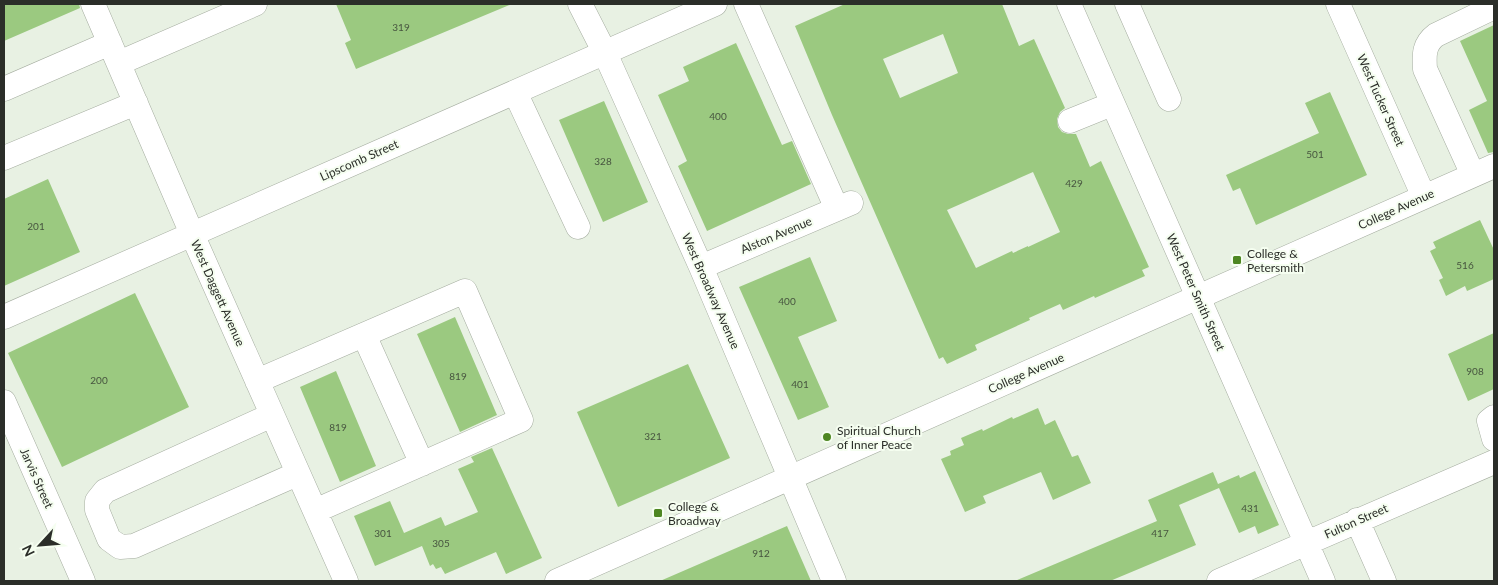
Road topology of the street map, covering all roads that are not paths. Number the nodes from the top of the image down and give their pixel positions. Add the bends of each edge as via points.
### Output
1 (94, 4) edge
2 (255, 4) edge
3 (580, 4) edge
4 (715, 4) edge
5 (746, 4) edge
6 (1069, 4) edge
7 (1127, 4) edge
8 (1338, 4) edge
9 (1494, 6) edge
10 (115, 53) junction
11 (605, 53) junction
12 (4, 88) edge
13 (515, 92) junction
14 (1169, 99) dead end
15 (136, 103) junction
16 (1112, 104) junction
17 (1070, 121) dead end
18 (4, 158) edge
19 (1484, 170) edge
20 (1424, 197) junction
21 (578, 227) dead end
22 (192, 234) junction
23 (701, 267) junction
24 (1199, 296) junction
25 (4, 317) edge
26 (364, 335) junction
27 (257, 381) junction
28 (4, 402) edge
29 (272, 415) junction
30 (1494, 417) edge
31 (1494, 439) edge
32 (1494, 462) edge
33 (422, 464) junction
34 (298, 474) junction
35 (791, 477) junction
36 (315, 511) junction
37 (1357, 520) junction
38 (1306, 542) junction
39 (83, 581) edge
40 (346, 581) edge
41 (557, 581) edge
42 (834, 581) edge
43 (1219, 581) edge
44 (1324, 581) edge
45 (1384, 581) edge

1 - 10 street, West Daggett Avenue
2 - 10 street
3 - 11 street, West Broadway Avenue
4 - 11 street, Lipscomb Street
5 - 23 street, Alston Avenue via 844,206
6 - 16 street, West Peter Smith Street
7 - 14 street
8 - 20 street, West Tucker Street
9 - 19 street via 1436,34 1428,41 1424,55 1425,69
10 - 12 street
10 - 15 street, West Daggett Avenue
11 - 13 street, Lipscomb Street
11 - 23 street, West Broadway Avenue
13 - 21 street
13 - 22 street, Lipscomb Street
15 - 18 street
15 - 22 street, West Daggett Avenue
16 - 17 street
16 - 24 street, West Peter Smith Street
19 - 20 street, College Avenue
20 - 24 street, College Avenue
22 - 25 street, Lipscomb Street
22 - 27 street, West Daggett Avenue
23 - 35 street, West Broadway Avenue
24 - 35 street, College Avenue
24 - 38 street, West Peter Smith Street
26 - 27 street
26 - 33 street
26 - 33 street via 465,291 521,420
27 - 29 street, West Daggett Avenue
28 - 39 street, Jarvis Street
29 - 34 street, West Daggett Avenue
29 - 34 street via 105,491 97,501 97,510 108,539 120,547 134,546
30 - 31 street via 1489,421
32 - 37 street, Fulton Street
33 - 36 street
34 - 36 street, West Daggett Avenue
35 - 41 street, College Avenue
35 - 42 street, West Broadway Avenue
36 - 40 street, West Daggett Avenue
37 - 38 street, Fulton Street
37 - 45 street
38 - 43 street, Fulton Street
38 - 44 street, West Peter Smith Street

